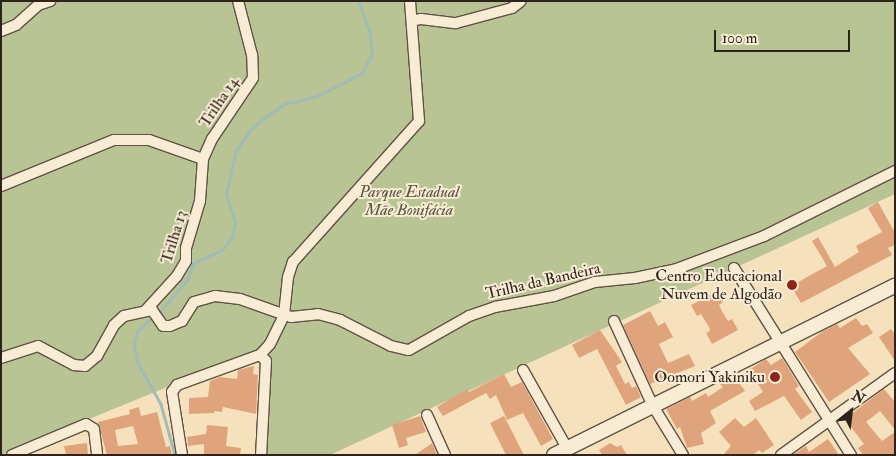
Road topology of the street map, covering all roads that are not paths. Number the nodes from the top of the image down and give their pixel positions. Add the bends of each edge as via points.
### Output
1 (50, 1) edge
2 (238, 1) edge
3 (410, 1) edge
4 (521, 1) edge
5 (412, 21) junction
6 (1, 31) edge
7 (203, 159) junction
8 (895, 171) edge
9 (1, 186) edge
10 (734, 268) dead end
11 (895, 286) edge
12 (148, 311) junction
13 (284, 315) junction
14 (614, 321) dead end
15 (779, 344) junction
16 (260, 355) junction
17 (1, 358) edge
18 (523, 370) dead end
19 (895, 373) edge
20 (653, 406) junction
21 (427, 415) dead end
22 (829, 420) junction
23 (569, 452) edge
24 (12, 455) edge
25 (97, 455) edge
26 (182, 455) edge
27 (261, 455) edge
28 (445, 455) edge
29 (554, 455) edge
30 (683, 455) edge
31 (781, 455) edge
32 (851, 455) edge

1 - 6 street via 38,5 16,24
2 - 7 street, Trilha 14 via 249,41 253,78 212,139
3 - 5 street
4 - 5 street via 512,8 456,23
5 - 13 street via 418,121 292,262
7 - 9 street via 149,140 114,140
7 - 12 street, Trilha 13 via 200,201 186,248 186,261
8 - 13 street, Trilha da Bandeira via 764,236 674,270 595,282 554,296 495,307 469,316 409,350 392,346 340,320 318,314
10 - 15 street
11 - 15 street
12 - 13 street via 163,326 170,326 182,321 194,302 215,296 240,299
12 - 17 street via 124,316 114,325 97,356 84,366 74,365 38,346
13 - 16 street via 270,344
14 - 20 street
15 - 20 street
15 - 22 street
16 - 26 street via 177,385 172,392 172,401
16 - 27 street via 266,361
18 - 23 street
19 - 22 street
20 - 23 street
20 - 30 street
21 - 28 street
22 - 31 street
22 - 32 street
23 - 29 street
24 - 25 street via 86,424 94,429

